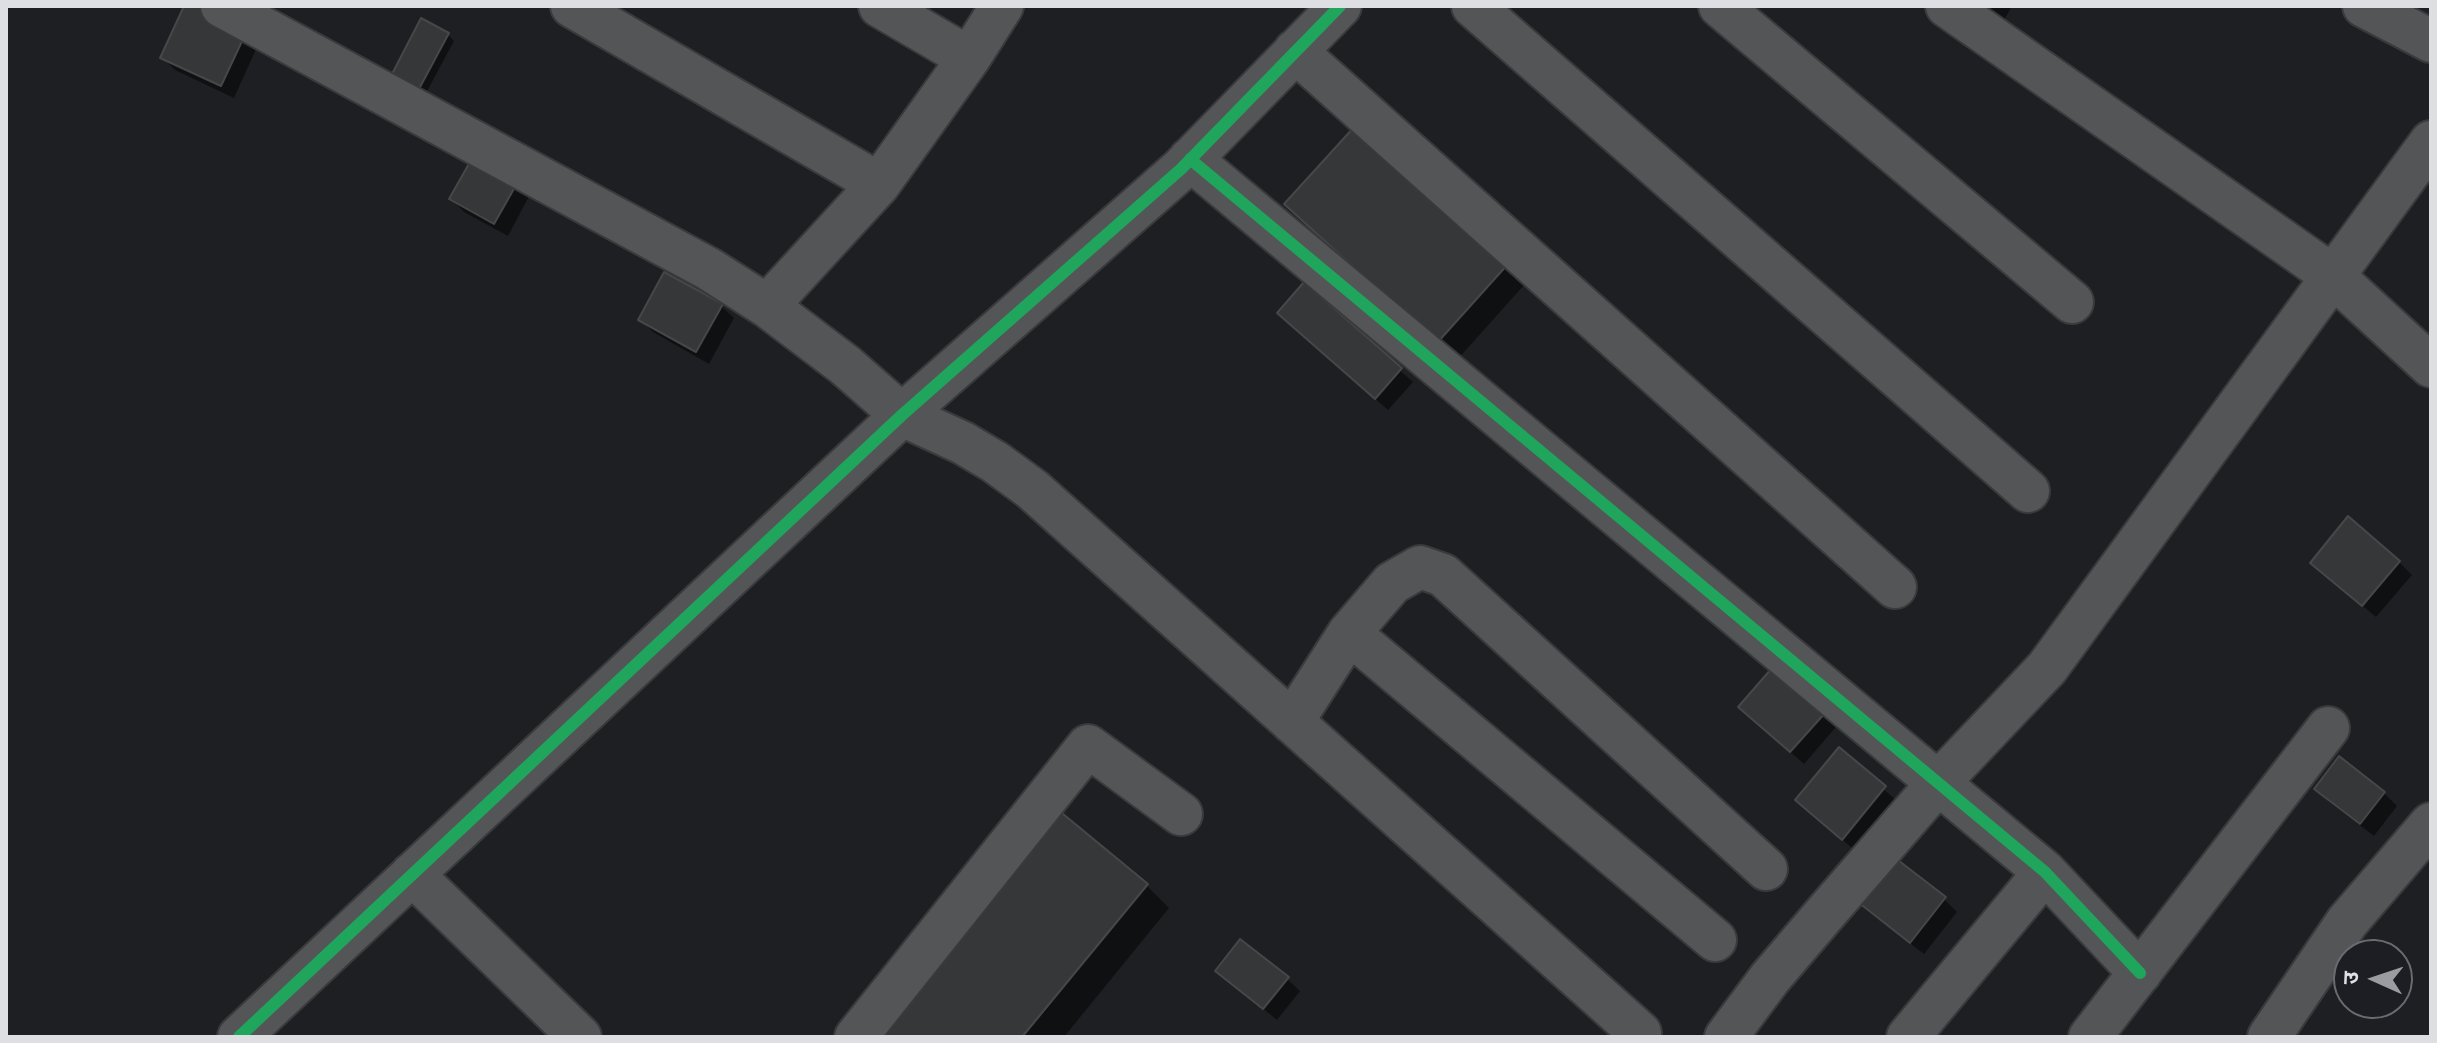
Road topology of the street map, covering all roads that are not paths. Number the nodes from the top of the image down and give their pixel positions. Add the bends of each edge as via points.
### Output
1 (222, 6) edge
2 (572, 6) edge
3 (880, 6) edge
4 (1002, 6) edge
5 (1340, 6) edge
6 (1473, 6) edge
7 (1720, 6) edge
8 (1947, 6) edge
9 (2364, 6) edge
10 (2431, 41) edge
11 (1295, 51) junction
12 (969, 58) junction
13 (2431, 142) edge
14 (1190, 159) junction
15 (879, 184) junction
16 (2333, 276) junction
17 (2072, 302) dead end
18 (767, 306) junction
19 (2431, 366) edge
20 (902, 415) junction
21 (2028, 491) dead end
22 (1895, 587) dead end
23 (1349, 633) junction
24 (1292, 722) junction
25 (2328, 728) dead end
26 (1939, 782) junction
27 (1181, 814) dead end
28 (2431, 824) edge
29 (1766, 869) dead end
30 (2045, 872) junction
31 (412, 874) junction
32 (1715, 940) dead end
33 (2140, 973) junction
34 (1640, 1033) dead end
35 (239, 1037) edge
36 (580, 1037) edge
37 (856, 1037) edge
38 (1726, 1037) edge
39 (1908, 1037) edge
40 (2090, 1037) edge
41 (2269, 1037) edge

1 - 18 street via 709,269
2 - 15 street
3 - 12 street
4 - 12 street
5 - 11 street
6 - 21 street
7 - 17 street
8 - 16 street
9 - 10 street
11 - 14 street
11 - 22 street
12 - 15 street
13 - 16 street
14 - 20 street
14 - 26 street
15 - 18 street
16 - 19 street
16 - 26 street via 2047,668
18 - 20 street
20 - 24 street via 963,443 1032,489
20 - 31 street
23 - 24 street
23 - 29 street via 1392,583 1420,567 1443,575
23 - 32 street
24 - 34 street
25 - 33 street
26 - 30 street
26 - 38 street via 1770,978
27 - 37 street via 1088,746
28 - 41 street via 2347,922
30 - 33 street
30 - 39 street
31 - 35 street
31 - 36 street
33 - 40 street

